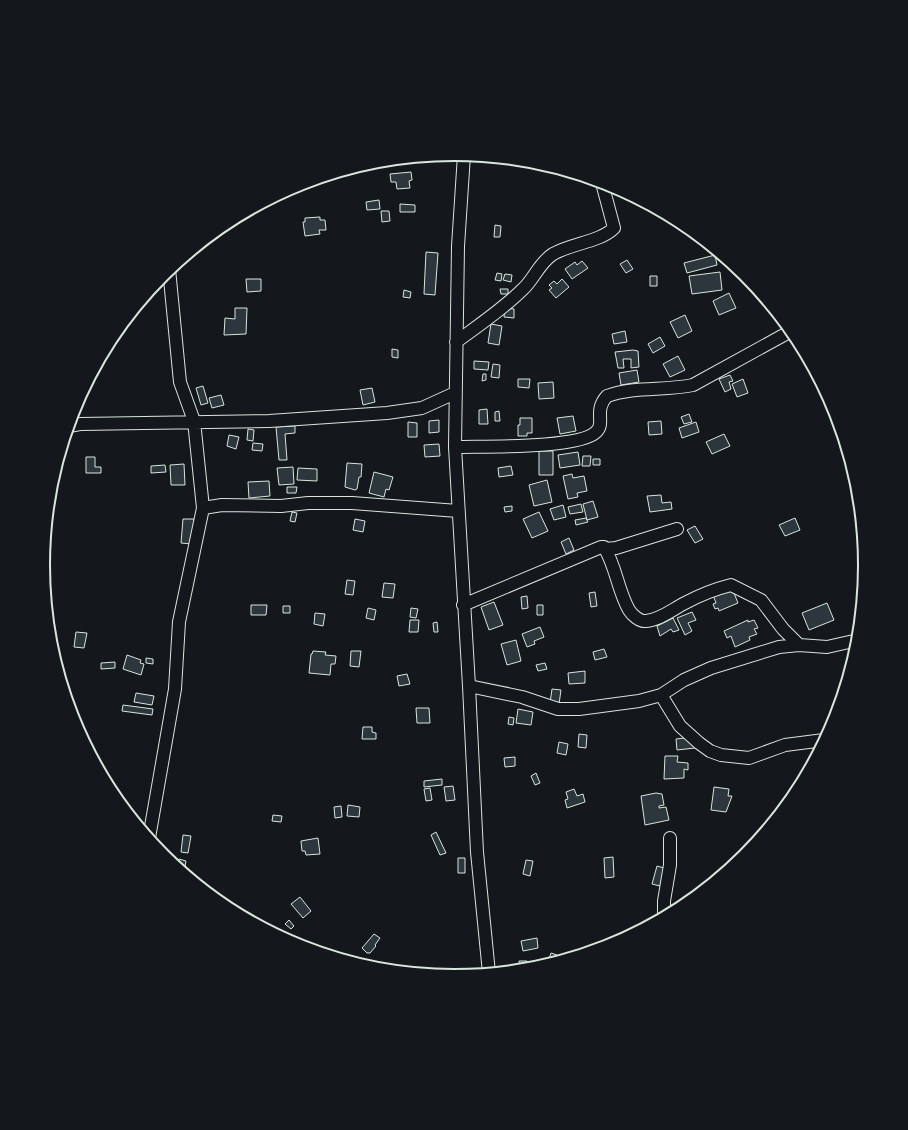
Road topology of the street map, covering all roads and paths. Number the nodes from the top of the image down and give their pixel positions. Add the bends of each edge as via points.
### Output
1 (464, 161) edge
2 (604, 190) edge
3 (170, 277) edge
4 (785, 334) edge
5 (456, 342) junction
6 (455, 393) junction
7 (194, 421) junction
8 (75, 425) edge
9 (455, 447) junction
10 (203, 508) junction
11 (458, 511) junction
12 (677, 529) dead end
13 (605, 549) junction
14 (463, 605) junction
15 (850, 642) edge
16 (799, 646) junction
17 (470, 686) junction
18 (661, 695) junction
19 (817, 741) edge
20 (150, 831) edge
21 (670, 838) dead end
22 (664, 910) edge
23 (489, 967) edge

1 - 5 street via 458,246
2 - 5 street via 614,228 604,235 552,255 542,264 525,288
3 - 7 street via 180,382
4 - 9 street via 693,385 677,388 643,388 607,396 599,407 598,430 582,440 555,444
5 - 6 street
6 - 7 street via 438,402 410,411 269,420
6 - 9 street
7 - 8 street
7 - 10 street
9 - 11 street
10 - 11 street via 222,505 352,503
10 - 20 street via 179,622 175,689
11 - 14 street
12 - 13 street
13 - 14 street via 601,546 596,547
13 - 16 street via 630,612 640,621 645,622 659,617 685,603 731,585 761,600
14 - 17 street
15 - 16 street via 827,647
16 - 18 street via 779,647 711,668 684,680
17 - 18 street via 522,697 558,709 639,701
17 - 23 street via 477,852
18 - 19 street via 680,726 699,744 721,755 748,758 785,746
21 - 22 street via 670,865

